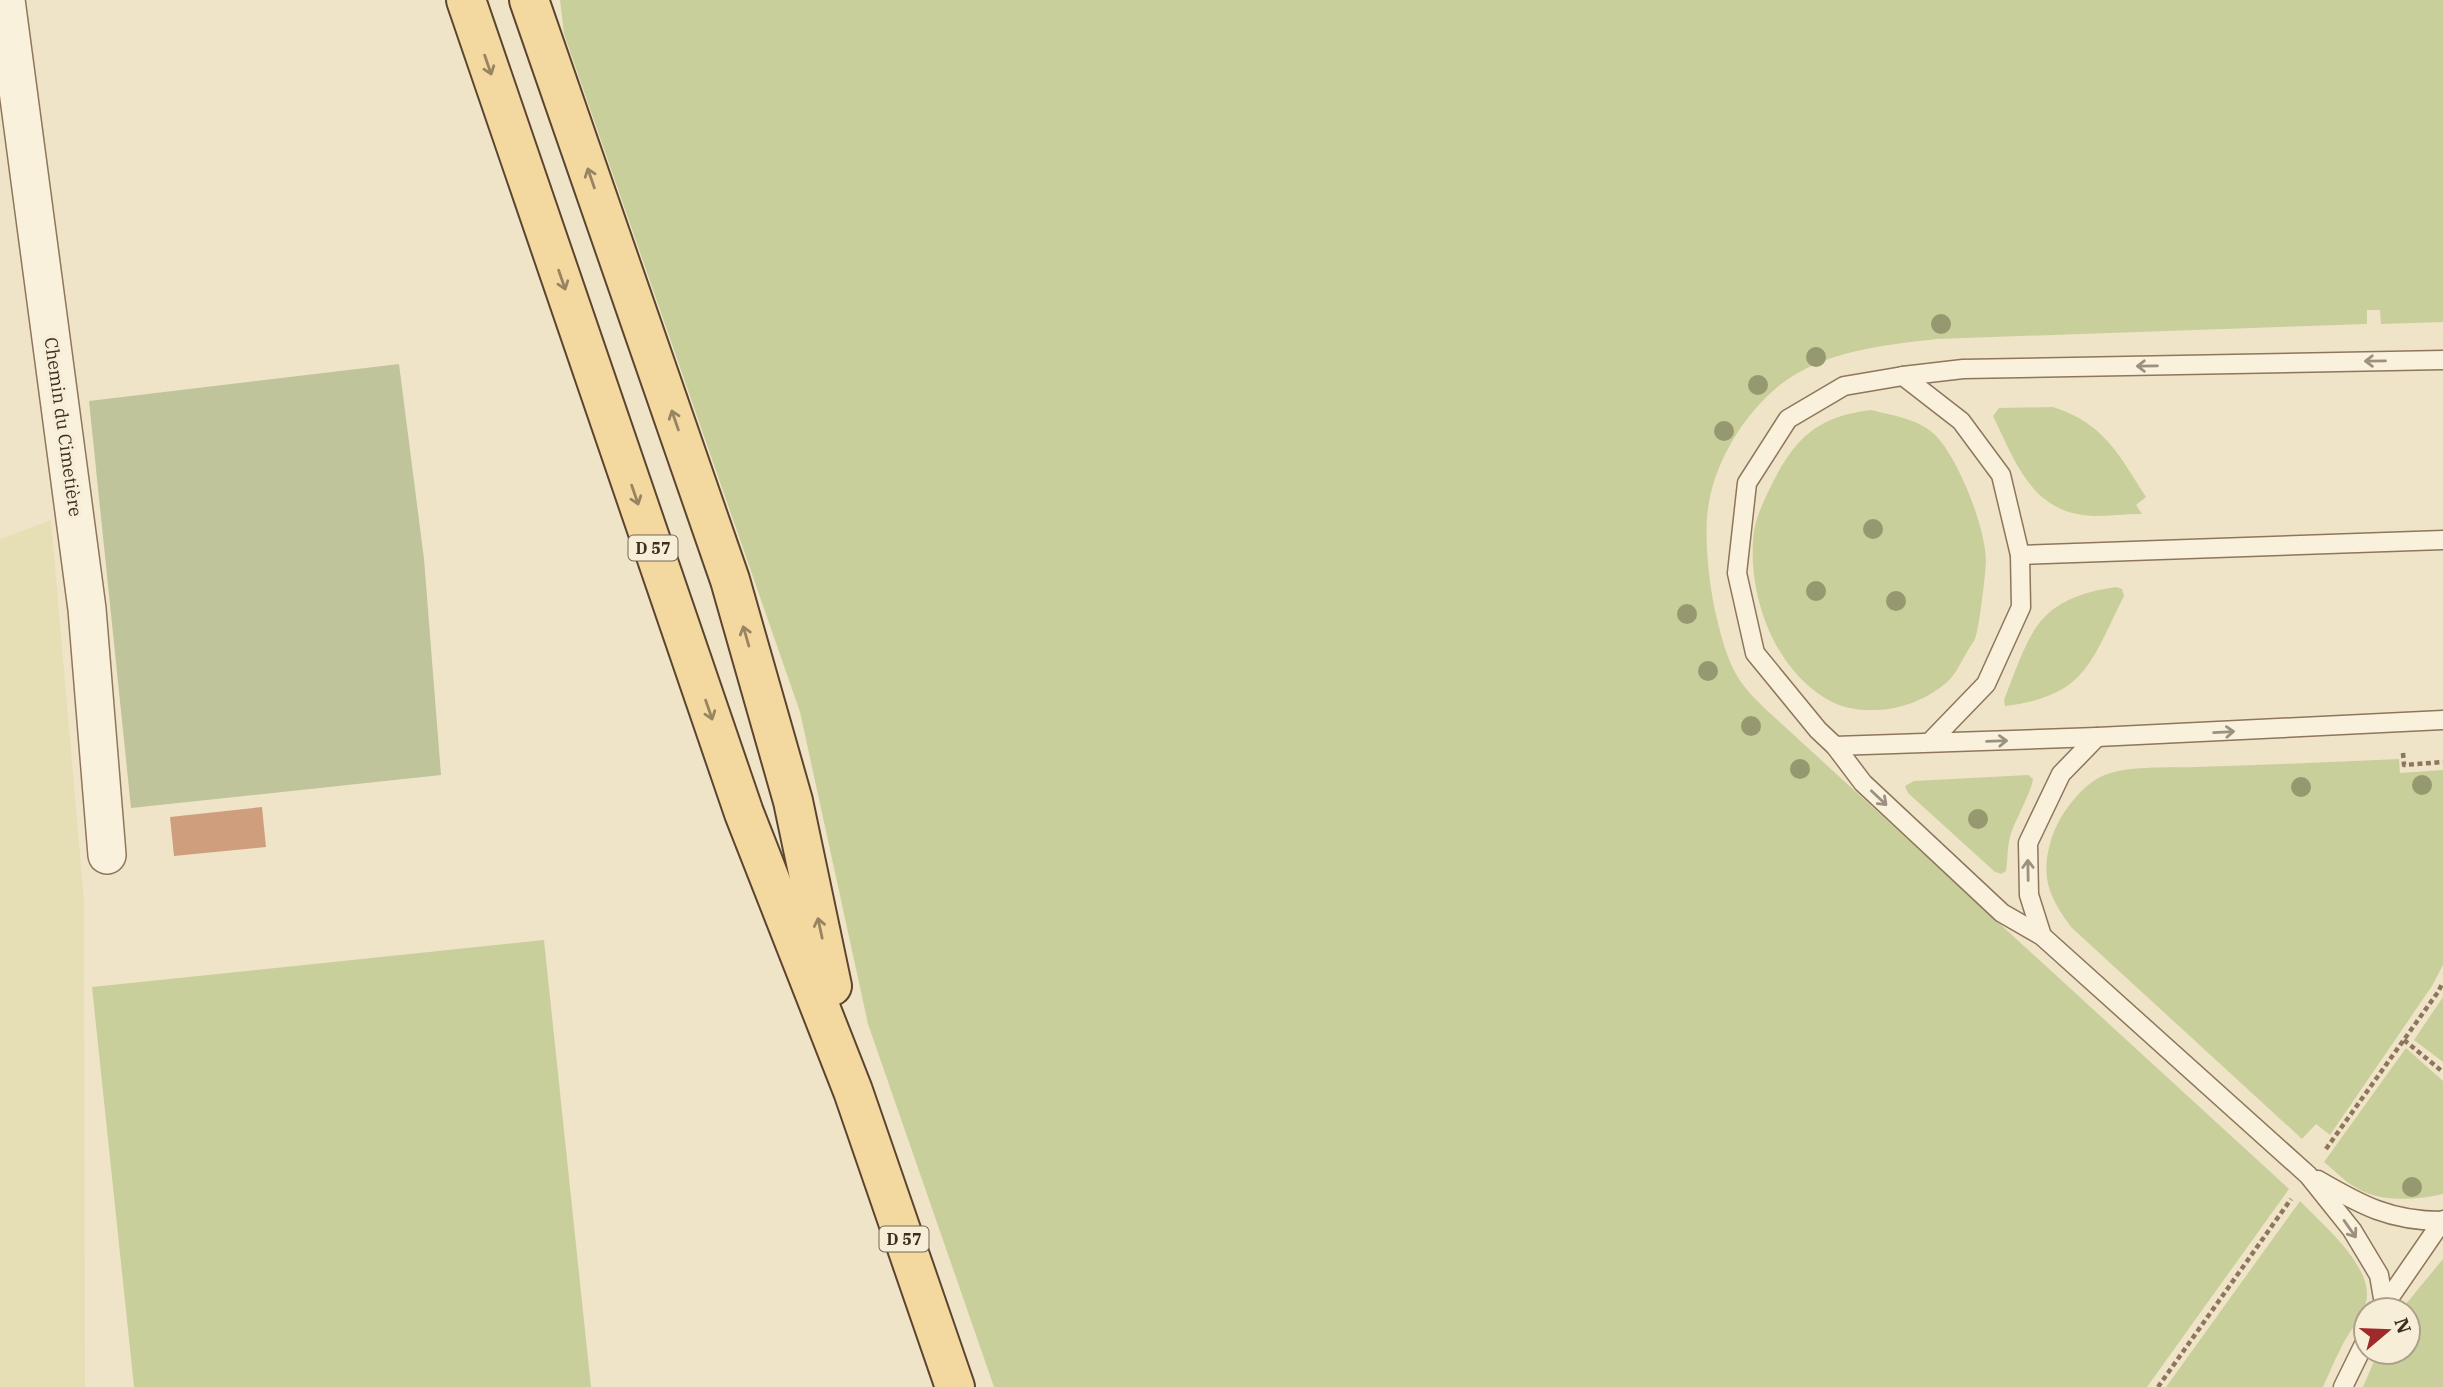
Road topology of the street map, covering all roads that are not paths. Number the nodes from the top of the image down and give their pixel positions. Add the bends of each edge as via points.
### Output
1 (6, 0) edge
2 (466, 0) edge
3 (529, 0) edge
4 (2443, 360) edge
5 (1903, 376) junction
6 (2443, 540) edge
7 (2020, 555) junction
8 (2443, 720) edge
9 (2097, 737) junction
10 (1929, 743) junction
11 (1835, 746) junction
12 (107, 855) dead end
13 (2042, 936) junction
14 (853, 1091) junction
15 (2308, 1175) junction
16 (2442, 1220) edge
17 (2381, 1296) edge
18 (2390, 1296) edge
19 (2353, 1366) edge
20 (955, 1387) edge
21 (2343, 1387) edge

1 - 12 street, Chemin du Cimetière via 87,609
2 -> 14 main road, D 57 via 744,813
14 -> 3 main road, D 57 via 793,802 734,593
4 -> 5 lane via 1963,369
5 - 7 lane via 1961,421 2001,475
5 - 11 lane via 1844,386 1788,419 1747,483 1737,573 1755,653
6 - 7 lane
7 - 10 lane via 2021,607 1986,684
9 -> 8 lane
10 -> 9 lane
13 -> 9 lane via 2029,895 2028,843 2061,774
10 - 11 lane
11 -> 13 lane via 1863,783 2002,913
13 - 15 lane
14 - 20 main road, D 57
15 - 16 lane via 2364,1207 2417,1221
15 -> 17 lane via 2352,1230 2379,1275
16 - 18 lane
19 - 21 lane

